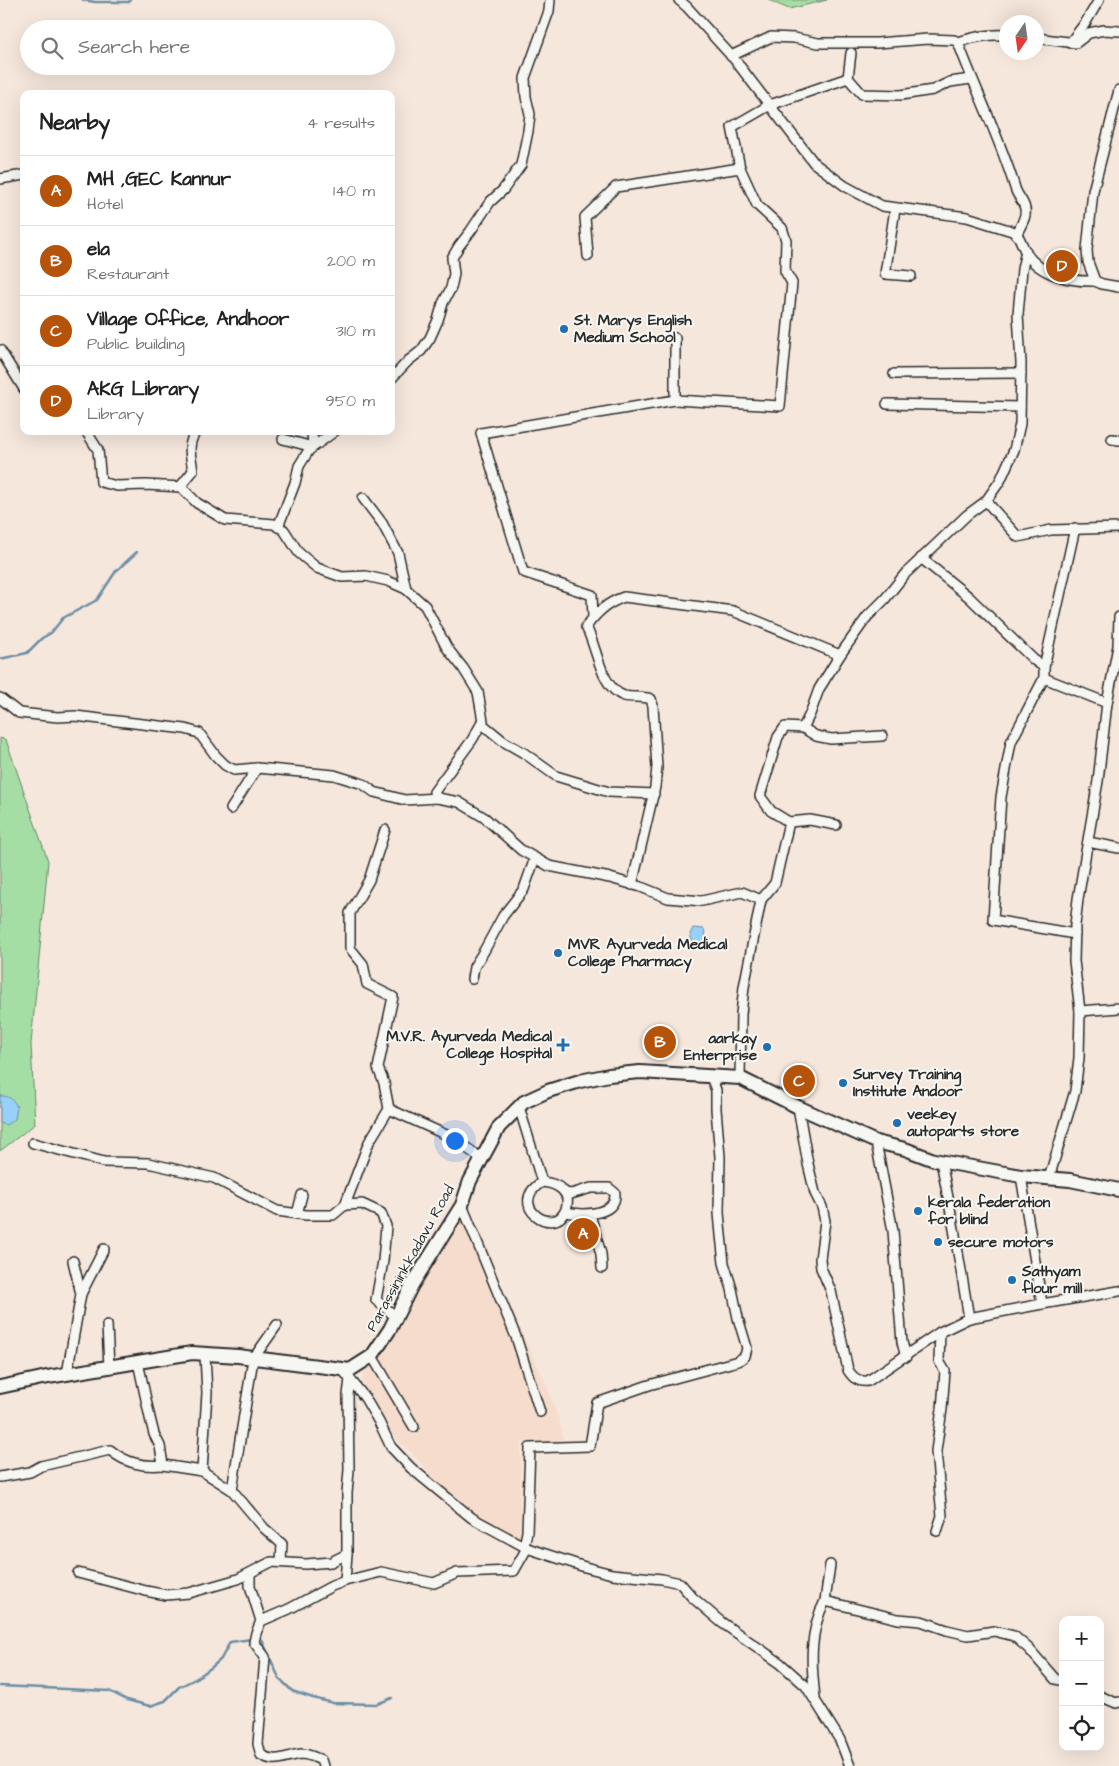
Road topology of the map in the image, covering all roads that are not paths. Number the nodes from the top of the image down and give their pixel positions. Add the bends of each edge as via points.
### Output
1 (550, 0) edge
2 (679, 0) edge
3 (1099, 0) edge
4 (1119, 31) edge
5 (999, 34) edge
6 (1044, 39) edge
7 (958, 42) junction
8 (1070, 43) junction
9 (851, 53) dead end
10 (731, 56) junction
11 (848, 78) junction
12 (972, 79) junction
13 (1119, 90) edge
14 (770, 105) junction
15 (740, 168) junction
16 (20, 176) edge
17 (0, 179) edge
18 (896, 209) junction
19 (1017, 234) junction
20 (1026, 252) junction
21 (588, 256) dead end
22 (911, 276) dead end
23 (1096, 281) junction
24 (1119, 287) edge
25 (675, 338) dead end
26 (0, 350) edge
27 (1021, 373) junction
28 (894, 374) dead end
29 (395, 375) edge
30 (20, 382) edge
31 (675, 400) junction
32 (887, 404) dead end
33 (1020, 407) junction
34 (89, 435) edge
35 (194, 435) edge
36 (312, 435) edge
37 (330, 435) edge
38 (283, 439) dead end
39 (313, 447) junction
40 (180, 487) junction
41 (363, 498) dead end
42 (986, 501) junction
43 (278, 527) junction
44 (1075, 528) junction
45 (1119, 528) edge
46 (921, 558) junction
47 (406, 589) junction
48 (593, 617) junction
49 (1119, 617) edge
50 (840, 655) junction
51 (1044, 667) junction
52 (1044, 678) junction
53 (0, 698) edge
54 (1107, 703) junction
55 (481, 723) junction
56 (803, 728) junction
57 (882, 736) dead end
58 (257, 768) junction
59 (654, 794) junction
60 (437, 798) junction
61 (231, 809) dead end
62 (788, 822) junction
63 (836, 825) dead end
64 (385, 830) dead end
65 (1088, 842) junction
66 (1119, 848) edge
67 (535, 858) junction
68 (632, 884) junction
69 (761, 900) junction
70 (1075, 934) junction
71 (472, 980) dead end
72 (1119, 1008) edge
73 (1080, 1011) junction
74 (711, 1077) junction
75 (740, 1078) junction
76 (519, 1107) junction
77 (798, 1107) junction
78 (388, 1109) junction
79 (876, 1142) junction
80 (33, 1143) dead end
81 (482, 1159) junction
82 (940, 1161) junction
83 (1021, 1176) junction
84 (1049, 1178) junction
85 (542, 1182) junction
86 (1119, 1190) edge
87 (565, 1193) junction
88 (302, 1195) dead end
89 (345, 1205) junction
90 (462, 1205) junction
91 (565, 1212) junction
92 (298, 1214) junction
93 (590, 1214) junction
94 (104, 1249) dead end
95 (73, 1261) dead end
96 (602, 1268) dead end
97 (1119, 1291) edge
98 (81, 1294) junction
99 (1042, 1304) junction
100 (396, 1317) junction
101 (969, 1318) junction
102 (107, 1325) dead end
103 (276, 1325) dead end
104 (940, 1332) junction
105 (205, 1355) junction
106 (372, 1356) junction
107 (906, 1357) junction
108 (253, 1359) junction
109 (138, 1362) junction
110 (109, 1367) junction
111 (67, 1374) junction
112 (346, 1374) junction
113 (0, 1387) edge
114 (540, 1412) dead end
115 (414, 1427) dead end
116 (163, 1465) junction
117 (202, 1471) junction
118 (0, 1477) edge
119 (232, 1490) junction
120 (937, 1531) dead end
121 (525, 1547) junction
122 (347, 1554) junction
123 (281, 1562) junction
124 (830, 1565) dead end
125 (78, 1574) dead end
126 (250, 1575) junction
127 (345, 1581) junction
128 (825, 1601) junction
129 (261, 1621) junction
130 (1059, 1680) edge
131 (1104, 1698) edge
132 (815, 1700) junction
133 (1119, 1702) edge
134 (323, 1766) edge
135 (850, 1766) edge

1 - 29 street via 525,78 530,114 521,165 490,202 452,258 454,274 451,288 430,338
2 - 10 street
3 - 8 street
4 - 8 street via 1098,31
5 - 7 street
6 - 8 street
7 - 10 street via 928,39 818,43 771,37
7 - 12 street
9 - 11 street
10 - 14 street
11 - 12 street via 862,94 901,95
11 - 14 street
12 - 19 street via 1015,190 1025,206 1026,214
13 - 23 street via 1093,191 1087,250
14 - 15 street via 732,127
14 - 18 street via 814,163 865,198
15 - 21 street via 616,187 584,217
15 - 31 street via 757,205 782,228 786,240 784,271 792,283 780,406
16 - 17 street
18 - 19 street via 967,217
18 - 22 street via 885,274
19 - 20 street
20 - 23 street via 1049,273 1080,282
20 - 27 street via 1018,314
23 - 24 street
25 - 31 street
26 - 30 street
27 - 28 street
27 - 33 street
31 - 48 street via 481,433 522,572 592,595
32 - 33 street
33 - 42 street via 1014,450 1000,481
34 - 40 street via 98,450 101,482 117,486
35 - 40 street via 189,448 193,471
36 - 39 street
37 - 39 street
38 - 39 street
39 - 43 street via 299,466
40 - 43 street via 197,503 225,520
41 - 47 street via 382,523 398,553
42 - 44 street via 1018,537
42 - 46 street
43 - 47 street via 317,568 342,577 366,576 388,581
44 - 45 street
44 - 51 street
46 - 50 street via 867,617
46 - 51 street via 969,597
47 - 55 street via 425,606 447,648 478,692
48 - 50 street via 612,601 624,597 732,611
48 - 59 street via 586,627 612,689 624,696 651,699 656,767
49 - 54 street via 1118,646
50 - 56 street via 818,689
51 - 52 street
52 - 54 street
52 - 70 street via 1011,742 1001,798 993,920
53 - 58 street via 18,713 185,729 199,733 225,766 234,770
54 - 65 street
55 - 59 street via 556,776 609,792
55 - 60 street via 434,792
56 - 57 street via 816,736 831,738
56 - 62 street via 785,727 778,737 760,796 771,811
58 - 60 street via 334,775 363,784 374,792 405,800
58 - 61 street
59 - 68 street
60 - 67 street via 459,802 485,818
62 - 63 street via 810,820
62 - 69 street via 775,883
64 - 78 street via 369,880 350,913 350,948 362,964 366,984 393,997 378,1068
65 - 66 street
65 - 70 street
67 - 68 street via 549,866
67 - 71 street via 524,889 503,916 474,968
68 - 69 street via 668,898 702,901 742,892
69 - 75 street via 744,987
70 - 73 street via 1074,961
72 - 73 street
73 - 84 street via 1075,1091
74 - 75 main road, Parassininkkadavu Road
74 - 76 main road, Parassininkkadavu Road via 640,1072 609,1075 548,1091
74 - 121 street via 716,1090 719,1213 724,1263 747,1348 746,1356 597,1403 590,1446 530,1448
75 - 77 main road, Parassininkkadavu Road
76 - 81 main road, Parassininkkadavu Road via 499,1127
76 - 85 street
77 - 79 main road, Parassininkkadavu Road
77 - 107 street via 808,1164 825,1221 821,1268 831,1290 848,1370 856,1379 868,1381
78 - 81 street via 453,1138
78 - 89 street via 369,1142
79 - 82 main road, Parassininkkadavu Road
79 - 107 street via 893,1231
80 - 92 street via 104,1162 148,1163 214,1178 277,1211
81 - 90 main road, Parassininkkadavu Road
82 - 83 main road, Parassininkkadavu Road
82 - 101 street
83 - 84 main road, Parassininkkadavu Road
83 - 99 street
84 - 86 main road, Parassininkkadavu Road
85 - 87 street via 555,1184
85 - 91 street via 532,1192 530,1210 535,1216 548,1221
87 - 91 street
87 - 93 street via 609,1188 615,1198 612,1205
88 - 92 street
89 - 92 street via 333,1215
89 - 100 street via 362,1204 381,1213 386,1226 376,1300
90 - 100 main road, Parassininkkadavu Road
90 - 114 street via 516,1337
91 - 93 street
93 - 96 street
94 - 98 street
95 - 98 street
97 - 99 street
98 - 111 street
99 - 101 street
100 - 106 main road, Parassininkkadavu Road
101 - 104 street
102 - 110 street
103 - 108 street
104 - 107 street
104 - 120 street via 939,1361 944,1370 936,1452 942,1516
105 - 108 main road, Parassininkkadavu Road
105 - 109 main road, Parassininkkadavu Road
105 - 117 street via 207,1393
106 - 112 main road, Parassininkkadavu Road
106 - 115 street
108 - 112 main road, Parassininkkadavu Road
108 - 119 street
109 - 110 main road, Parassininkkadavu Road
109 - 116 street
110 - 111 main road, Parassininkkadavu Road
111 - 113 main road, Parassininkkadavu Road
112 - 121 street via 392,1447 411,1468 472,1518
112 - 122 street
116 - 117 street
116 - 118 street via 136,1465 110,1450
117 - 119 street
119 - 123 street via 282,1544
121 - 127 street via 514,1571 457,1573 434,1583 381,1572
121 - 132 street via 612,1574 680,1583 721,1622 780,1663 806,1686
122 - 123 street via 331,1562
122 - 127 street
123 - 126 street via 271,1562
124 - 128 street
125 - 126 street via 166,1595 189,1593
126 - 129 street via 250,1586
127 - 129 street
128 - 130 street via 898,1619 921,1620 968,1635 994,1631 1014,1636
128 - 132 street via 811,1649
129 - 134 street via 255,1637 265,1657 258,1744 260,1755 269,1760 310,1755 321,1760
131 - 133 street
132 - 135 street via 840,1740

